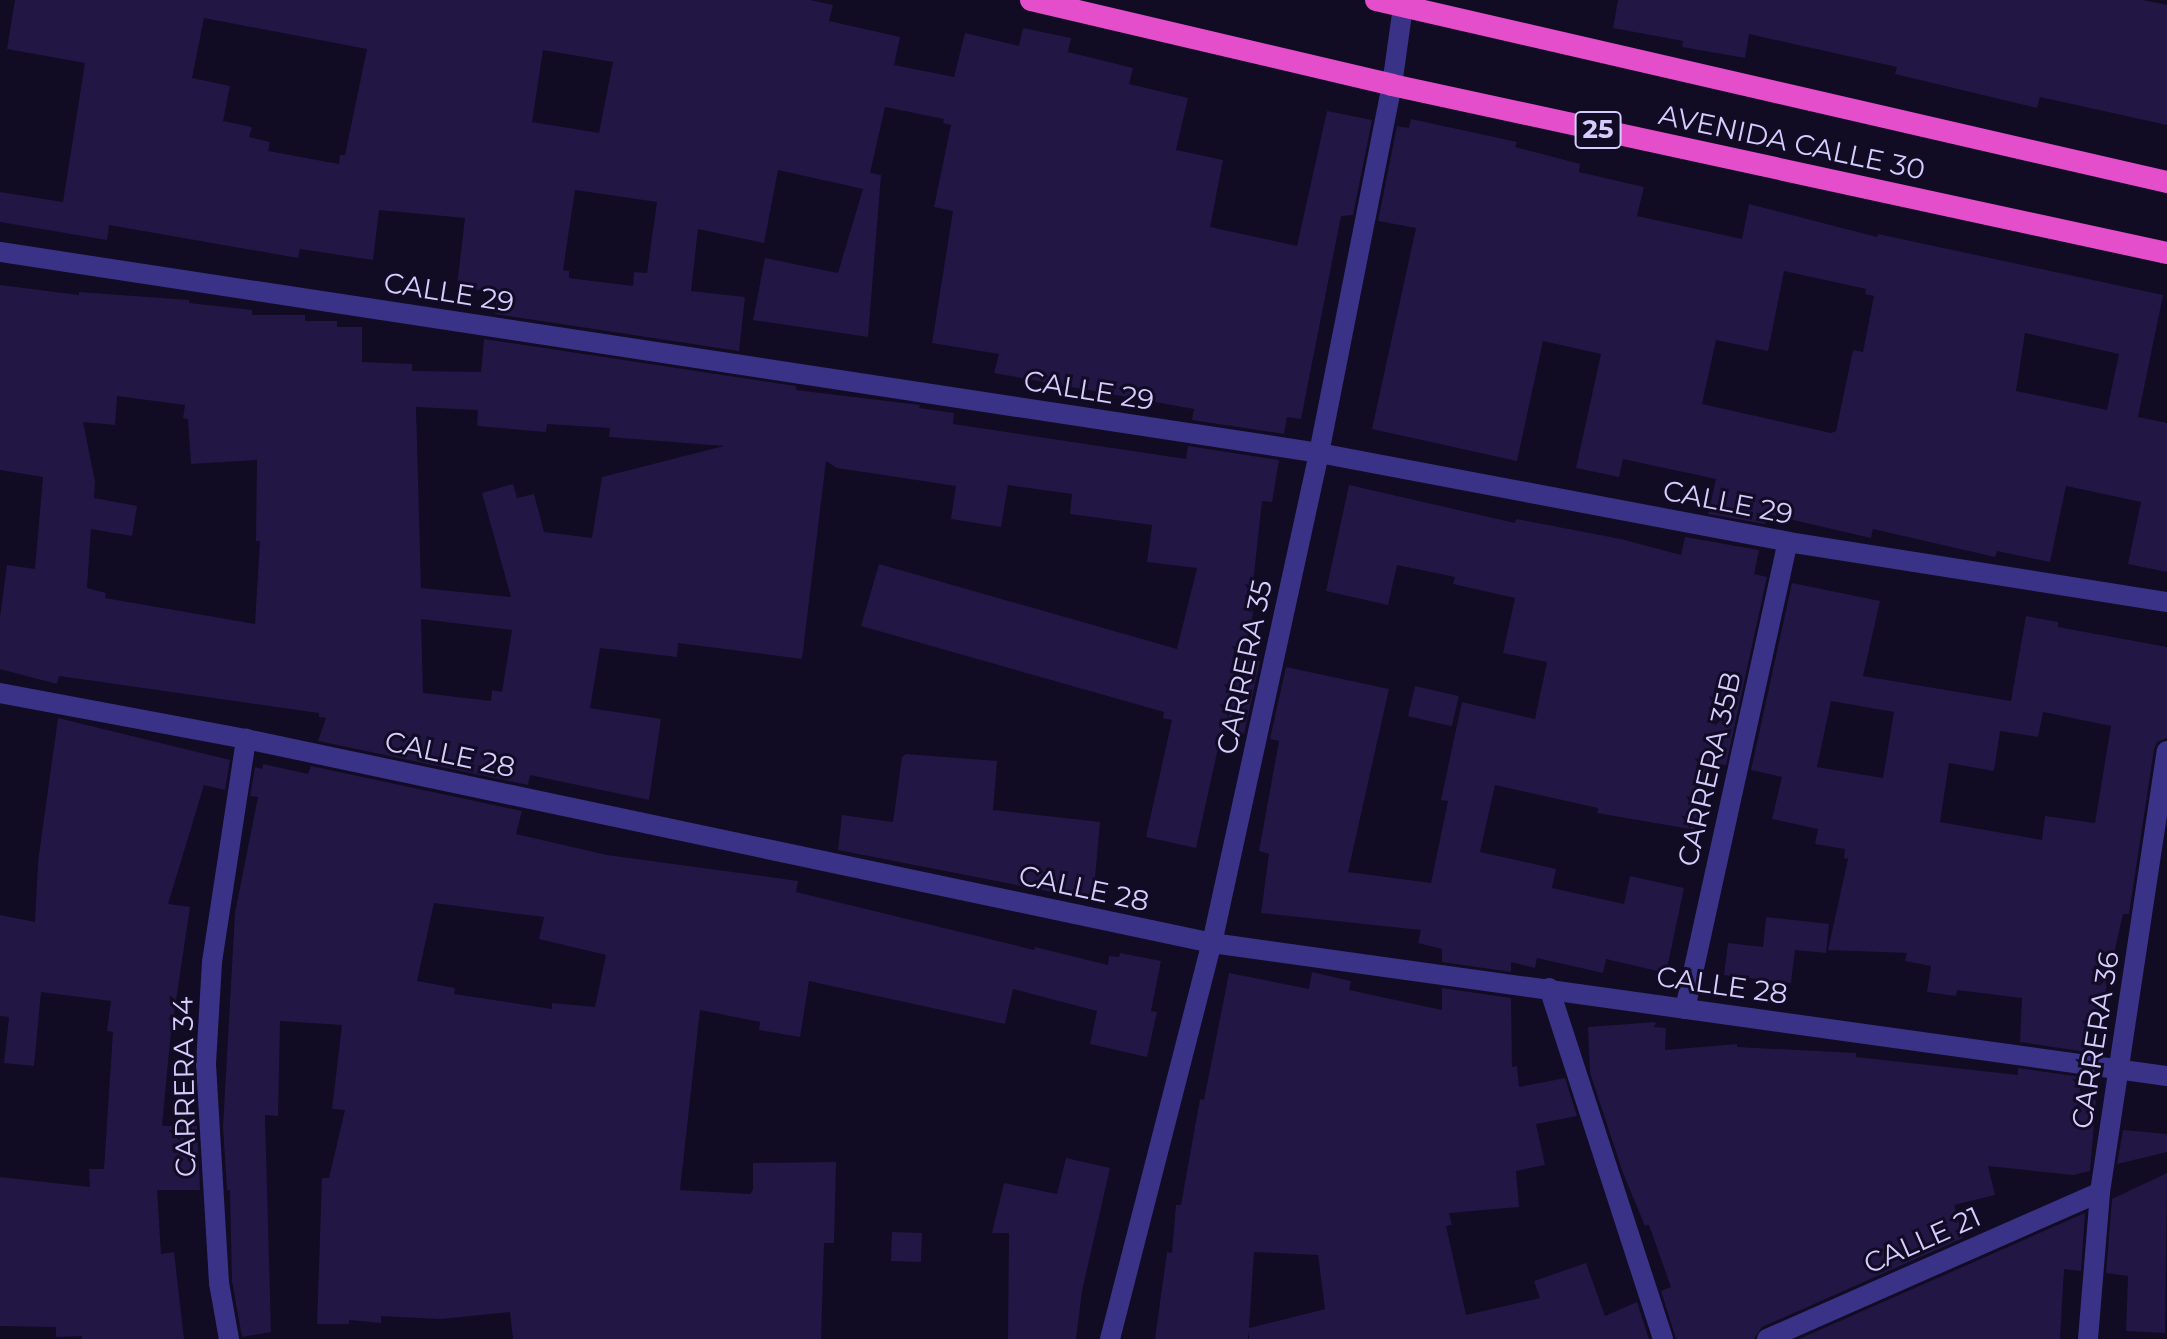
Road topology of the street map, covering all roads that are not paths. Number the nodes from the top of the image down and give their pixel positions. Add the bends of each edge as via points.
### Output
1 (1031, 0) edge
2 (1376, 0) edge
3 (1403, 3) edge
4 (1392, 85) junction
5 (2167, 182) edge
6 (0, 252) edge
7 (2167, 253) edge
8 (1319, 453) junction
9 (1788, 542) junction
10 (2167, 602) edge
11 (0, 693) edge
12 (246, 739) junction
13 (2167, 751) edge
14 (1212, 943) junction
15 (1549, 988) junction
16 (1685, 1009) junction
17 (2119, 1067) junction
18 (2167, 1076) edge
19 (2100, 1192) junction
20 (229, 1339) edge
21 (1110, 1339) edge
22 (1663, 1339) edge
23 (1767, 1339) edge
24 (2088, 1339) edge

1 - 4 highway, AVENIDA CALLE 30 / 25
2 - 3 highway, AVENIDA CALLE 30
3 - 4 street, CARRERA 35
3 - 5 highway, AVENIDA CALLE 30
4 - 7 highway, AVENIDA CALLE 30 / 25
4 - 8 street, CARRERA 35
6 - 8 street, CALLE 29
8 - 9 street, CALLE 29
8 - 14 street, CARRERA 35
9 - 10 street, CALLE 29
9 - 16 street, CARRERA 35B
11 - 12 street, CALLE 28
12 - 14 street, CALLE 28
12 - 20 street, CARRERA 34 via 212,962 206,1063 219,1283
13 - 17 street, CARRERA 36
14 - 15 street, CALLE 28
14 - 21 street, CARRERA 35
15 - 16 street, CALLE 28
15 - 22 street
16 - 17 street, CALLE 28
17 - 18 street, CALLE 28
17 - 19 street, CARRERA 36
19 - 23 street, CALLE 21
19 - 24 street, CARRERA 36

